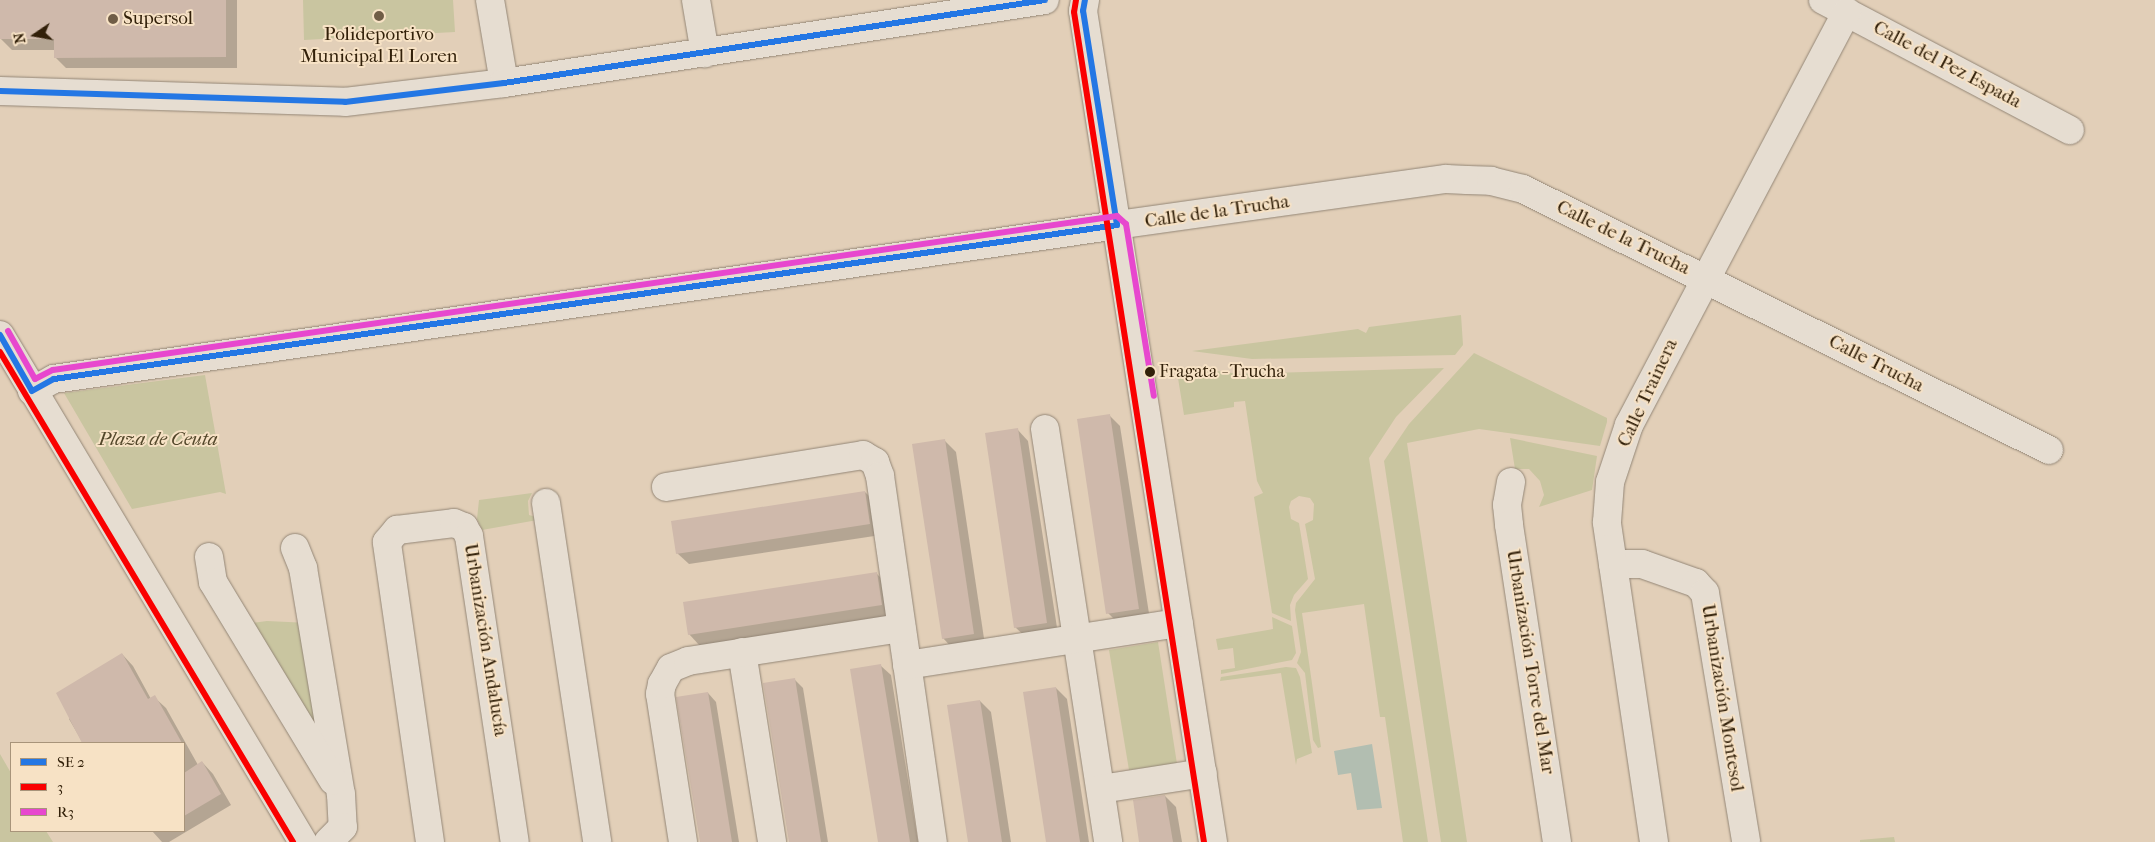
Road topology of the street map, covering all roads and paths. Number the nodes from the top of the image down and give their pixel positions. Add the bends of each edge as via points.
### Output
1 (490, 0) edge
2 (696, 0) edge
3 (1045, 0) edge
4 (1084, 0) edge
5 (1835, 6) edge
6 (943, 7) edge
7 (705, 53) junction
8 (504, 83) junction
9 (0, 91) edge
10 (2070, 130) dead end
11 (1117, 225) junction
12 (1704, 278) junction
13 (0, 335) edge
14 (32, 391) junction
15 (1045, 429) dead end
16 (2048, 450) dead end
17 (1511, 482) dead end
18 (666, 487) dead end
19 (546, 503) dead end
20 (295, 548) dead end
21 (209, 557) dead end
22 (1613, 564) junction
23 (1179, 623) junction
24 (901, 628) junction
25 (1078, 638) junction
26 (742, 652) junction
27 (907, 664) junction
28 (1203, 773) junction
29 (1101, 789) junction
30 (341, 794) junction
31 (303, 842) edge
32 (328, 842) edge
33 (430, 842) edge
34 (515, 842) edge
35 (597, 842) edge
36 (683, 842) edge
37 (772, 842) edge
38 (934, 842) edge
39 (1108, 842) edge
40 (1213, 842) edge
41 (1557, 842) edge
42 (1654, 842) edge
43 (1746, 842) edge

1 - 8 street
2 - 7 street
3 - 6 street
4 - 11 street via 1083,11
5 - 10 street, Calle del Pez Espada
5 - 12 street, Calle Trainera
6 - 7 street
7 - 8 street
8 - 9 street via 345,102
11 - 12 street, Calle de la Trucha via 1446,179 1491,181 1523,189
11 - 14 street, Calle de la Trucha via 54,379
11 - 23 street
12 - 16 street, Calle Trucha
12 - 22 street, Calle Trainera via 1628,426 1610,482 1607,522
13 - 14 street
14 - 31 street
15 - 25 street
17 - 41 street, Urbanización Torre del Mar via 1509,518
18 - 24 street via 863,455 870,457 880,476
19 - 35 street
20 - 30 street via 303,568
21 - 30 street via 213,582
22 - 42 street, Calle Trainera
22 - 43 street, Urbanización Montesol via 1642,564 1696,584 1705,593
23 - 25 street
23 - 28 street
24 - 26 street
24 - 27 street
25 - 27 street
25 - 29 street
26 - 36 street via 679,663 671,668 662,684 660,694
26 - 37 street
27 - 38 street
28 - 29 street
28 - 40 street
29 - 39 street
30 - 32 street via 343,827
33 - 34 street, Urbanización Andalucía via 387,542 397,530 454,523 464,527 469,536

